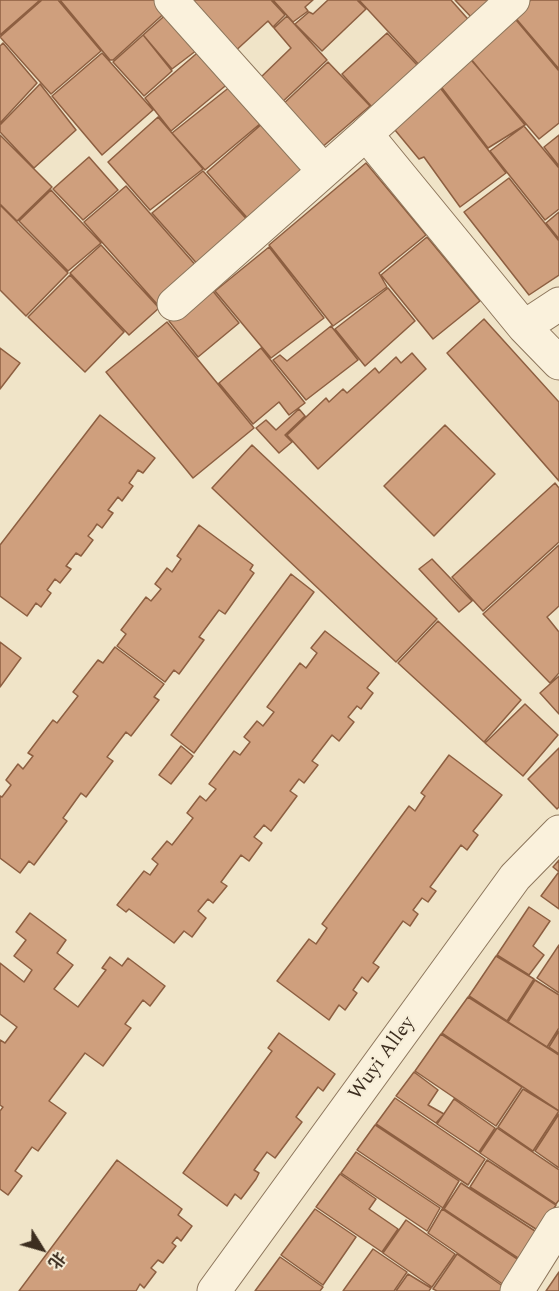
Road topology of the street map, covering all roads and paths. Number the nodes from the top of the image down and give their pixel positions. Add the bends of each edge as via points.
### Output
1 (171, 0) edge
2 (513, 0) edge
3 (366, 134) junction
4 (324, 171) junction
5 (174, 304) dead end
6 (559, 304) edge
7 (524, 327) junction
8 (559, 363) edge
9 (559, 832) edge
10 (559, 1224) edge
11 (214, 1291) edge
12 (517, 1291) edge

1 - 4 street
2 - 3 street
3 - 4 street
3 - 7 street
4 - 5 street
6 - 7 street
7 - 8 street
9 - 11 street, Wuyi Alley via 515,876
10 - 12 street

